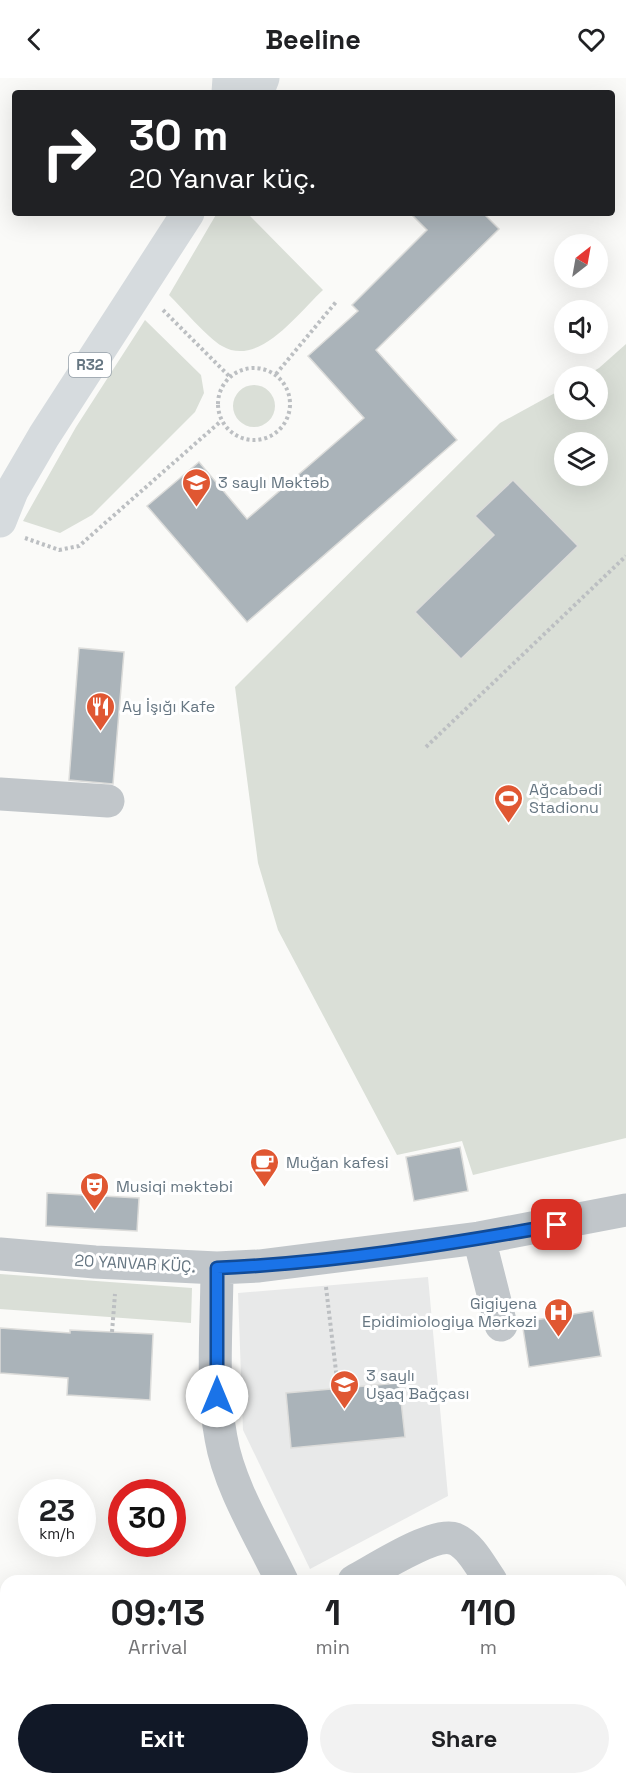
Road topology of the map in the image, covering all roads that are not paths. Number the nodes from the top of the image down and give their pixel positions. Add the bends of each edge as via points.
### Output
1 (186, 216) edge
2 (10, 529) edge
3 (0, 794) edge
4 (108, 801) dead end
5 (626, 1210) edge
6 (479, 1238) junction
7 (0, 1254) edge
8 (217, 1268) junction
9 (501, 1325) dead end
10 (279, 1575) edge
11 (366, 1575) edge
12 (487, 1575) edge

1 - 2 main road, R32 via 12,491
3 - 4 street
5 - 6 street, 20 YANVAR KÜÇ.
6 - 8 street, 20 YANVAR KÜÇ. via 322,1259
6 - 9 street
7 - 8 street, 20 YANVAR KÜÇ.
8 - 10 street via 220,1438 230,1472
11 - 12 street via 433,1540 453,1538 466,1546

